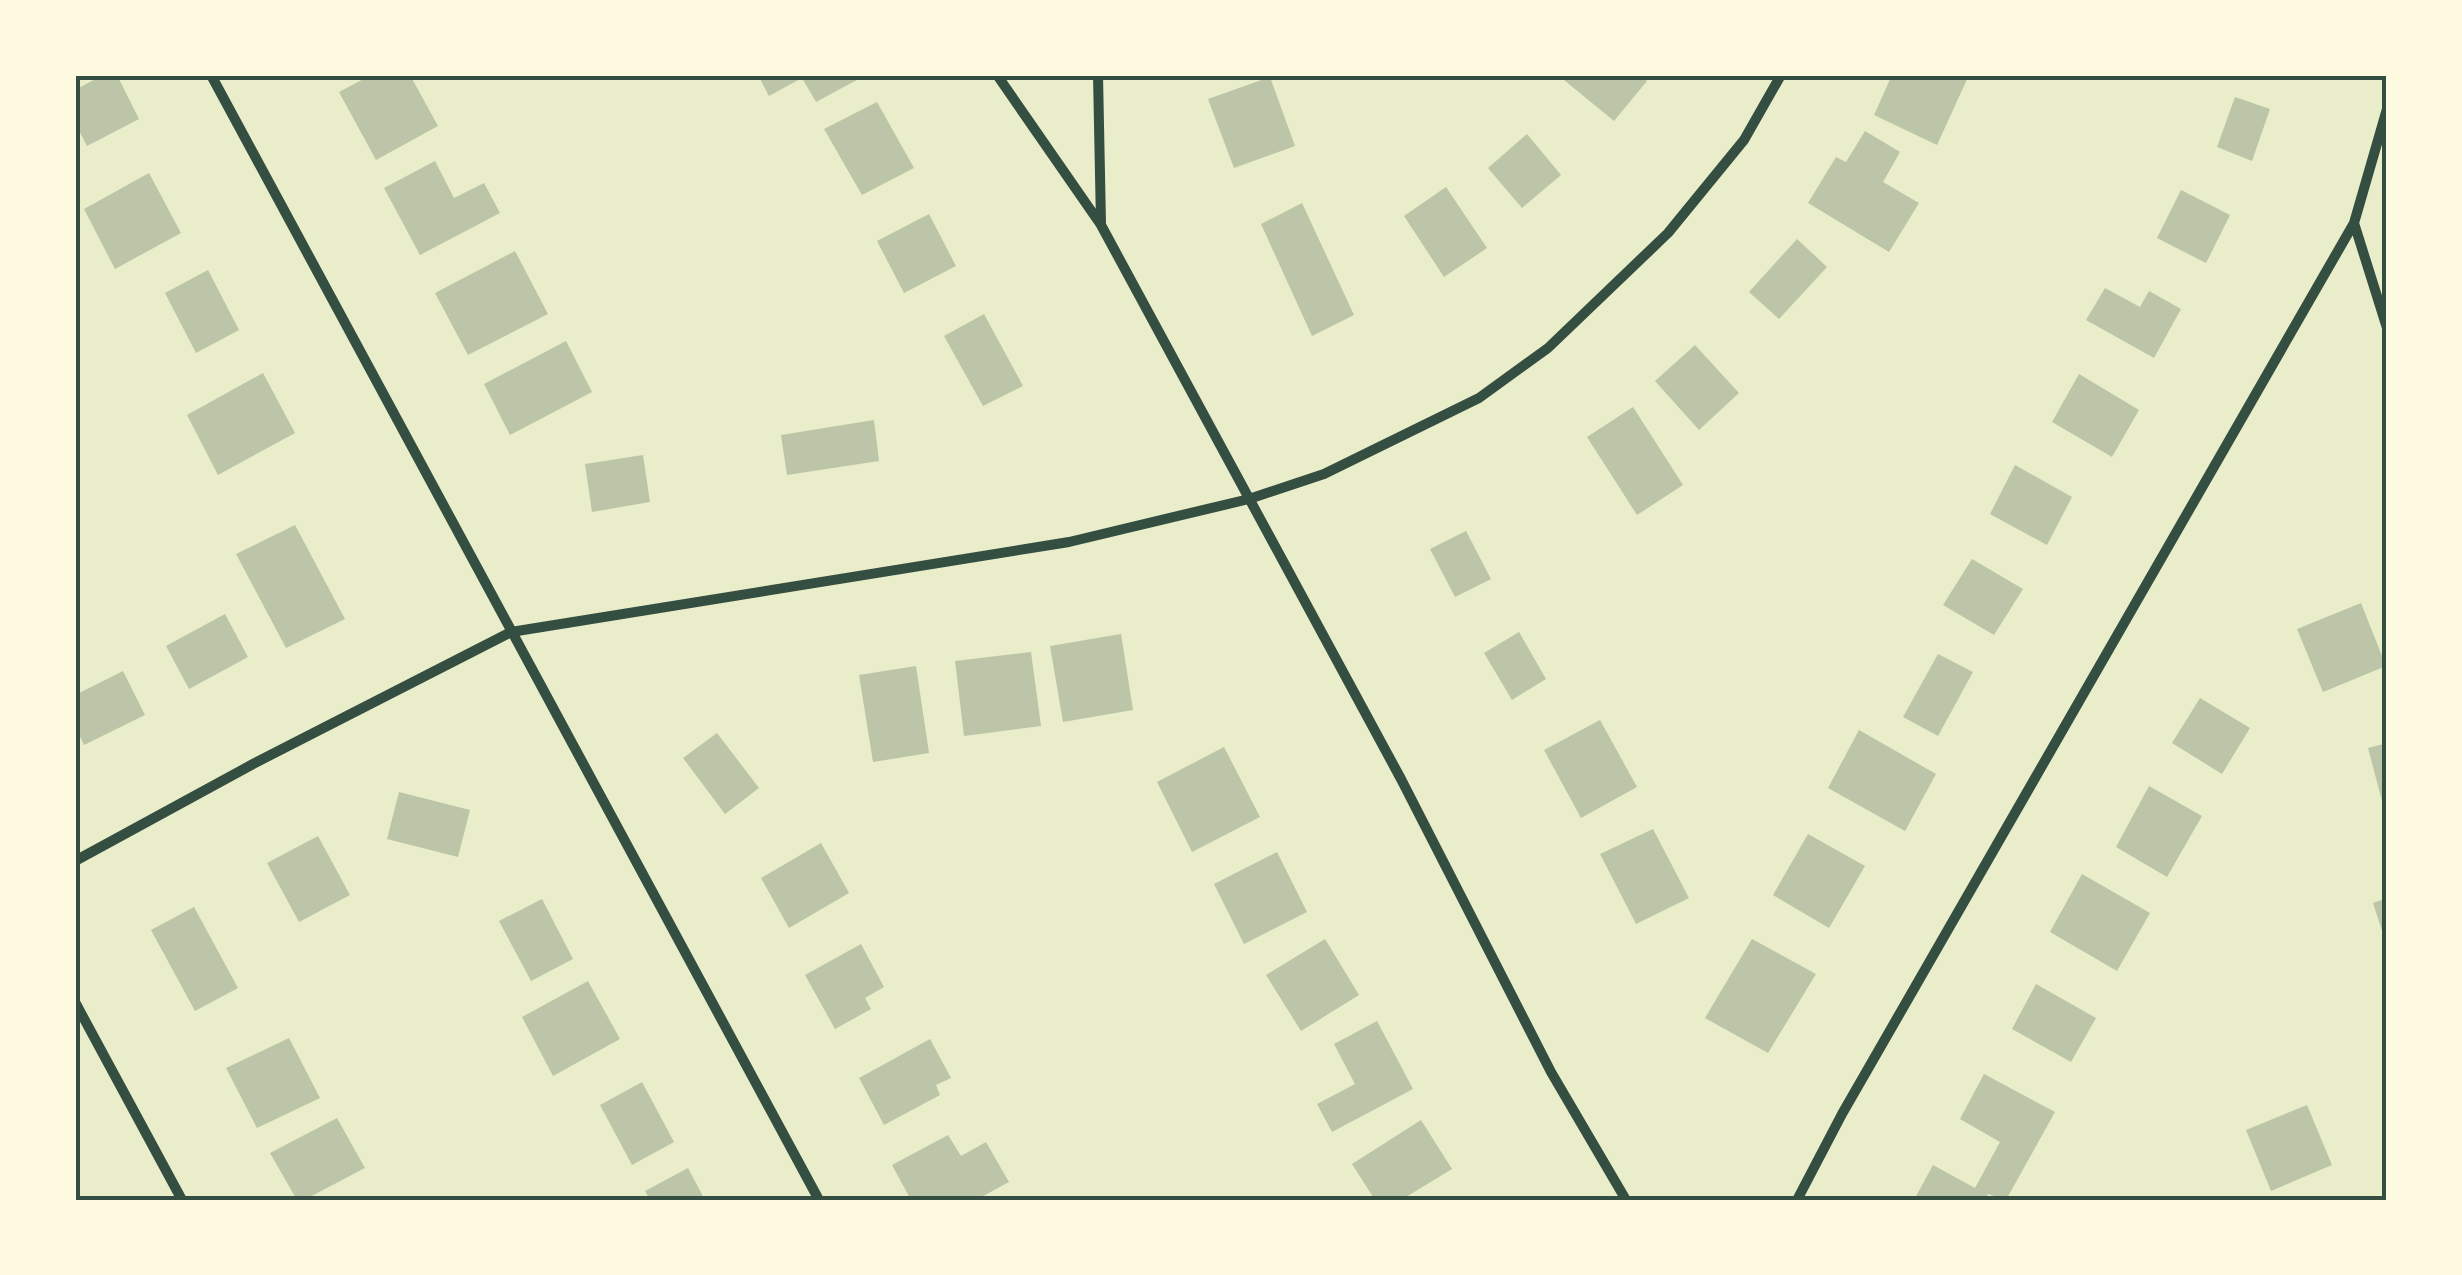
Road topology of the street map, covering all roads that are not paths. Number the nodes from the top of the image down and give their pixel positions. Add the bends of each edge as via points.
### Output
1 (211, 75) edge
2 (997, 75) edge
3 (1098, 75) edge
4 (1781, 75) edge
5 (2387, 109) edge
6 (2354, 224) junction
7 (1101, 225) junction
8 (2387, 328) edge
9 (1249, 500) junction
10 (511, 632) junction
11 (75, 861) edge
12 (75, 1002) edge
13 (182, 1200) edge
14 (819, 1200) edge
15 (1626, 1200) edge
16 (1796, 1200) edge

1 - 10 street
2 - 7 street
3 - 7 street
4 - 9 street via 1744,140 1668,234 1548,348 1479,398 1324,474
5 - 6 street
6 - 8 street
6 - 16 street
7 - 9 street
9 - 10 street via 1068,542
9 - 15 street via 1550,1072
10 - 11 street
10 - 14 street
12 - 13 street

